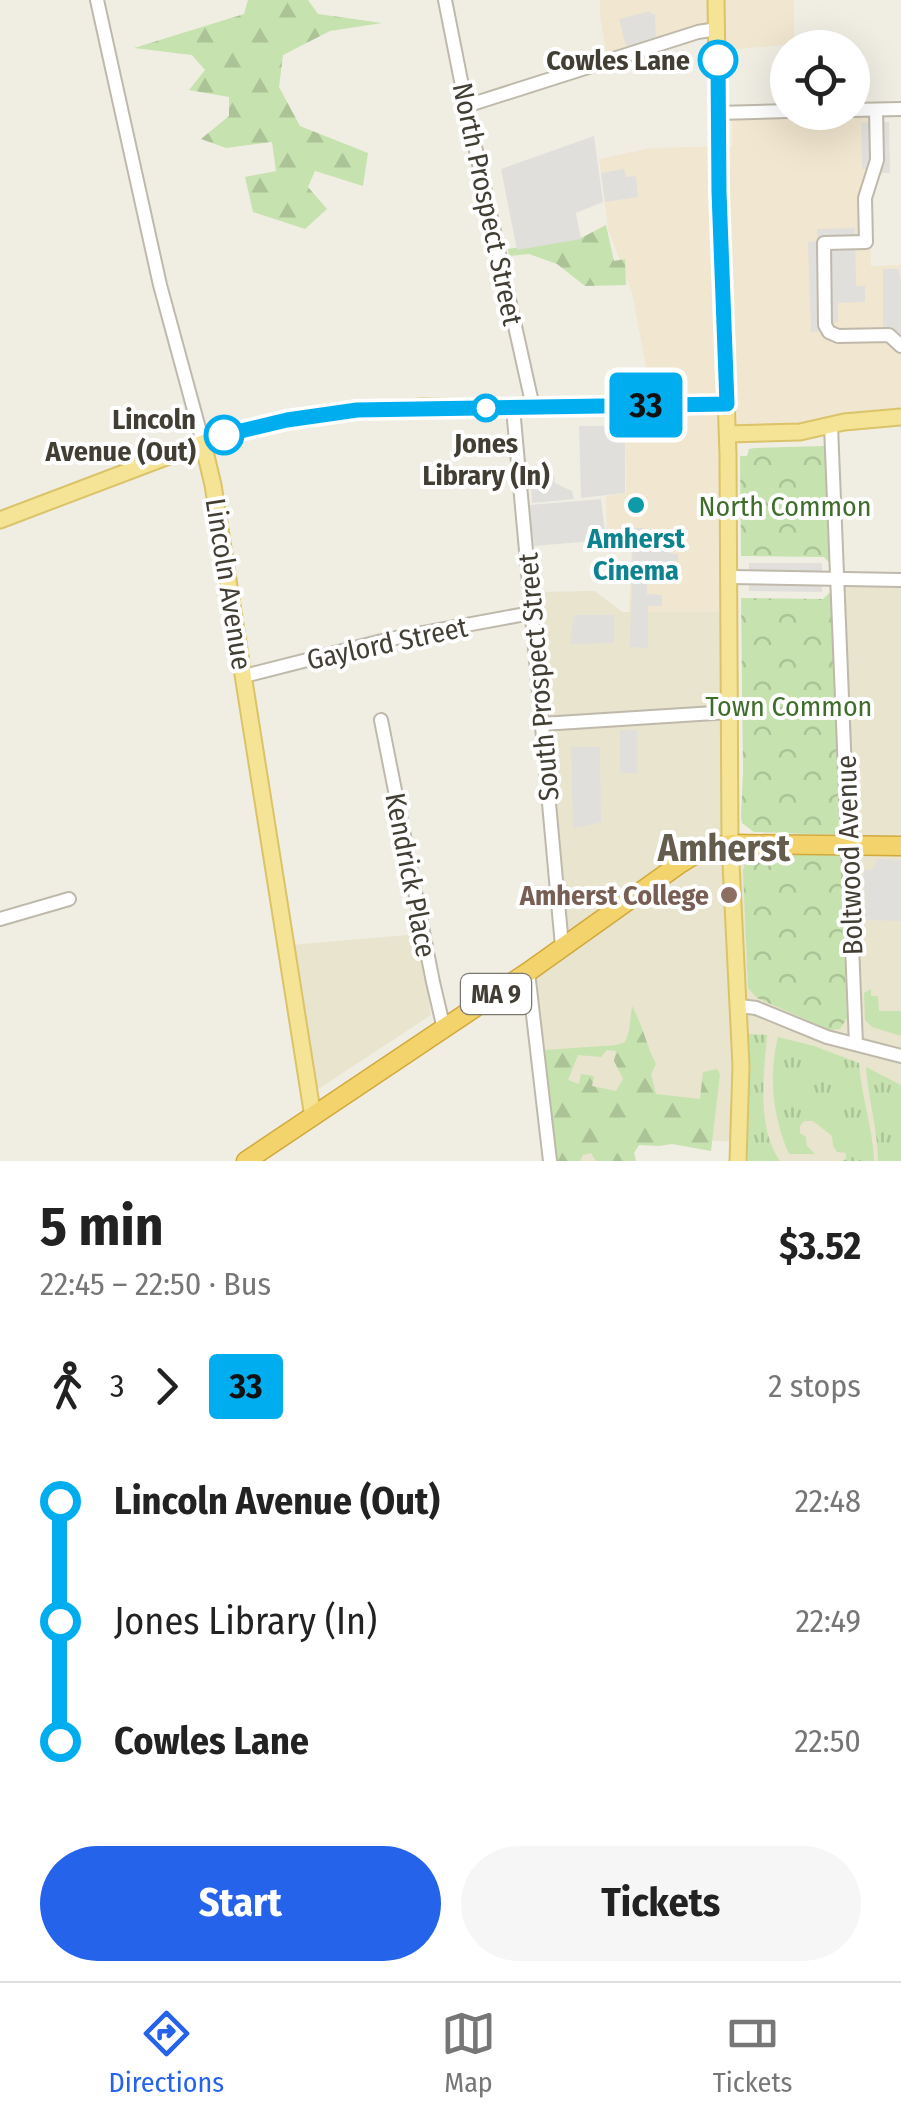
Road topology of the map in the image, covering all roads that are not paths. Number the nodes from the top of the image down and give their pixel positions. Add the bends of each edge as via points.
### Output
1 (96, 0) edge
2 (446, 0) edge
3 (716, 0) edge
4 (717, 29) junction
5 (466, 106) junction
6 (901, 109) edge
7 (870, 110) edge
8 (876, 110) junction
9 (770, 112) edge
10 (718, 113) junction
11 (901, 346) edge
12 (727, 404) junction
13 (513, 408) junction
14 (533, 408) junction
15 (901, 416) edge
16 (831, 426) junction
17 (728, 434) junction
18 (204, 442) junction
19 (0, 520) edge
20 (729, 577) junction
21 (839, 579) junction
22 (901, 580) edge
23 (531, 612) junction
24 (244, 676) junction
25 (730, 712) junction
26 (381, 720) dead end
27 (542, 724) junction
28 (730, 844) junction
29 (848, 845) junction
30 (901, 846) edge
31 (68, 899) dead end
32 (0, 919) edge
33 (562, 946) junction
34 (528, 972) junction
35 (740, 1006) junction
36 (444, 1029) junction
37 (856, 1044) junction
38 (901, 1056) edge
39 (313, 1117) junction
40 (246, 1161) edge
41 (550, 1161) edge
42 (738, 1161) edge

1 - 18 street, Lincoln Avenue via 160,285
2 - 5 street, North Prospect Street
3 - 4 main road
4 - 5 street
4 - 10 main road
5 - 14 street, North Prospect Street
6 - 8 street
7 - 8 street
8 - 11 street via 866,242 824,243 825,325 838,336 890,335
9 - 10 street
10 - 12 main road
12 - 14 main road
12 - 17 main road
13 - 14 main road
13 - 18 main road via 341,411
13 - 23 street, South Prospect Street
15 - 16 main road
16 - 17 main road
16 - 21 street, Boltwood Avenue
17 - 20 main road
18 - 19 main road
18 - 24 main road, Lincoln Avenue
20 - 21 street
20 - 25 main road
21 - 22 street
21 - 29 street, Boltwood Avenue
23 - 24 street, Gaylord Street
23 - 27 street, South Prospect Street
24 - 39 main road, Lincoln Avenue
25 - 27 street
25 - 28 main road
26 - 36 street, Kendrick Place
27 - 33 street, South Prospect Street
28 - 29 highway, MA 9
28 - 33 highway, MA 9 via 694,855
28 - 35 main road
29 - 30 highway, MA 9
29 - 37 street, Boltwood Avenue
31 - 32 street
33 - 34 highway, MA 9
34 - 36 highway, MA 9
34 - 41 street
35 - 37 street
35 - 42 main road
36 - 39 highway, MA 9
37 - 38 street
39 - 40 highway, MA 9

